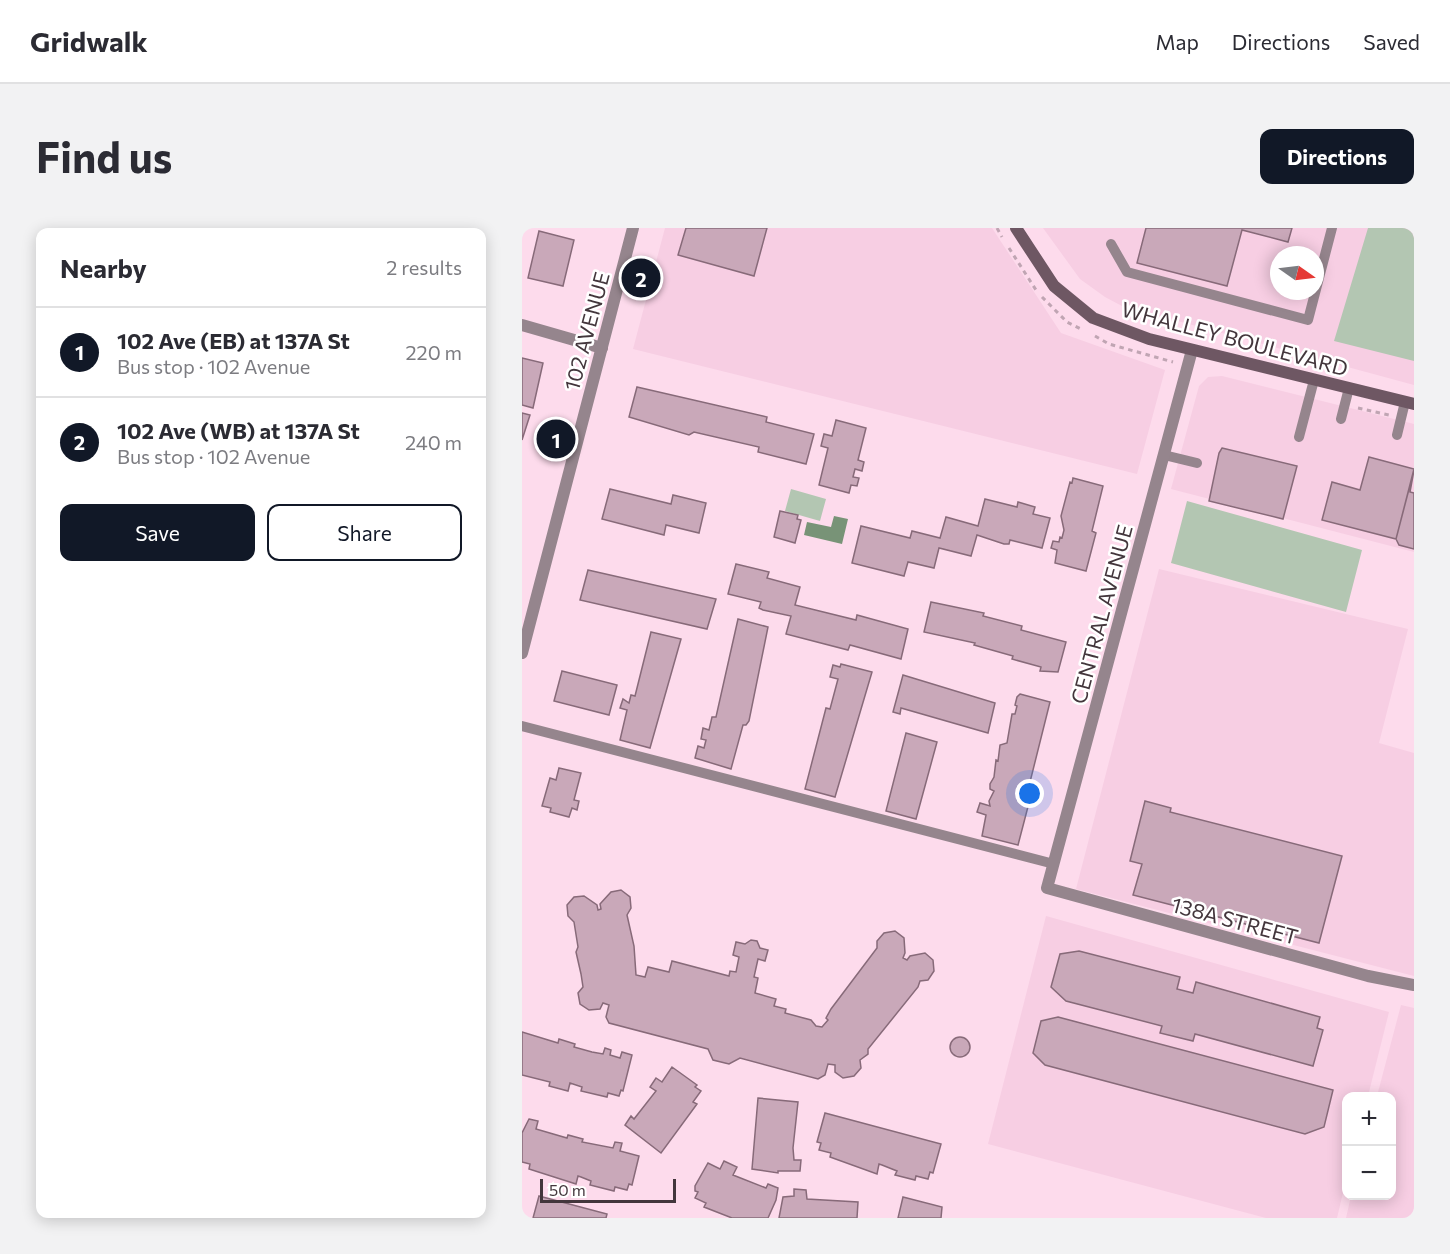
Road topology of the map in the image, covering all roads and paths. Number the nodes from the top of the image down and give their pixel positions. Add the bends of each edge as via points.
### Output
1 (633, 228) edge
2 (1016, 228) edge
3 (1332, 228) edge
4 (1111, 244) dead end
5 (522, 325) edge
6 (602, 348) junction
7 (1192, 350) junction
8 (1314, 380) junction
9 (1349, 388) junction
10 (1410, 403) edge
11 (1341, 419) dead end
12 (1397, 435) dead end
13 (1299, 436) dead end
14 (1164, 455) junction
15 (1197, 463) dead end
16 (522, 653) edge
17 (522, 726) edge
18 (1054, 864) junction
19 (1047, 888) joint
20 (1414, 985) edge

1 - 6 street, 102 AVENUE
2 - 7 main road, WHALLEY BOULEVARD via 1054,286 1093,318
3 - 4 lane via 1308,320 1127,272
5 - 6 street
6 - 16 street, 102 AVENUE
7 - 8 main road, WHALLEY BOULEVARD
7 - 14 street, CENTRAL AVENUE
8 - 9 main road, WHALLEY BOULEVARD
8 - 13 lane
9 - 10 main road, WHALLEY BOULEVARD
9 - 11 lane
10 - 12 lane
14 - 15 lane
14 - 18 street, CENTRAL AVENUE
17 - 18 lane
18 - 19 street, CENTRAL AVENUE
19 - 20 street, 138A STREET via 1368,976

